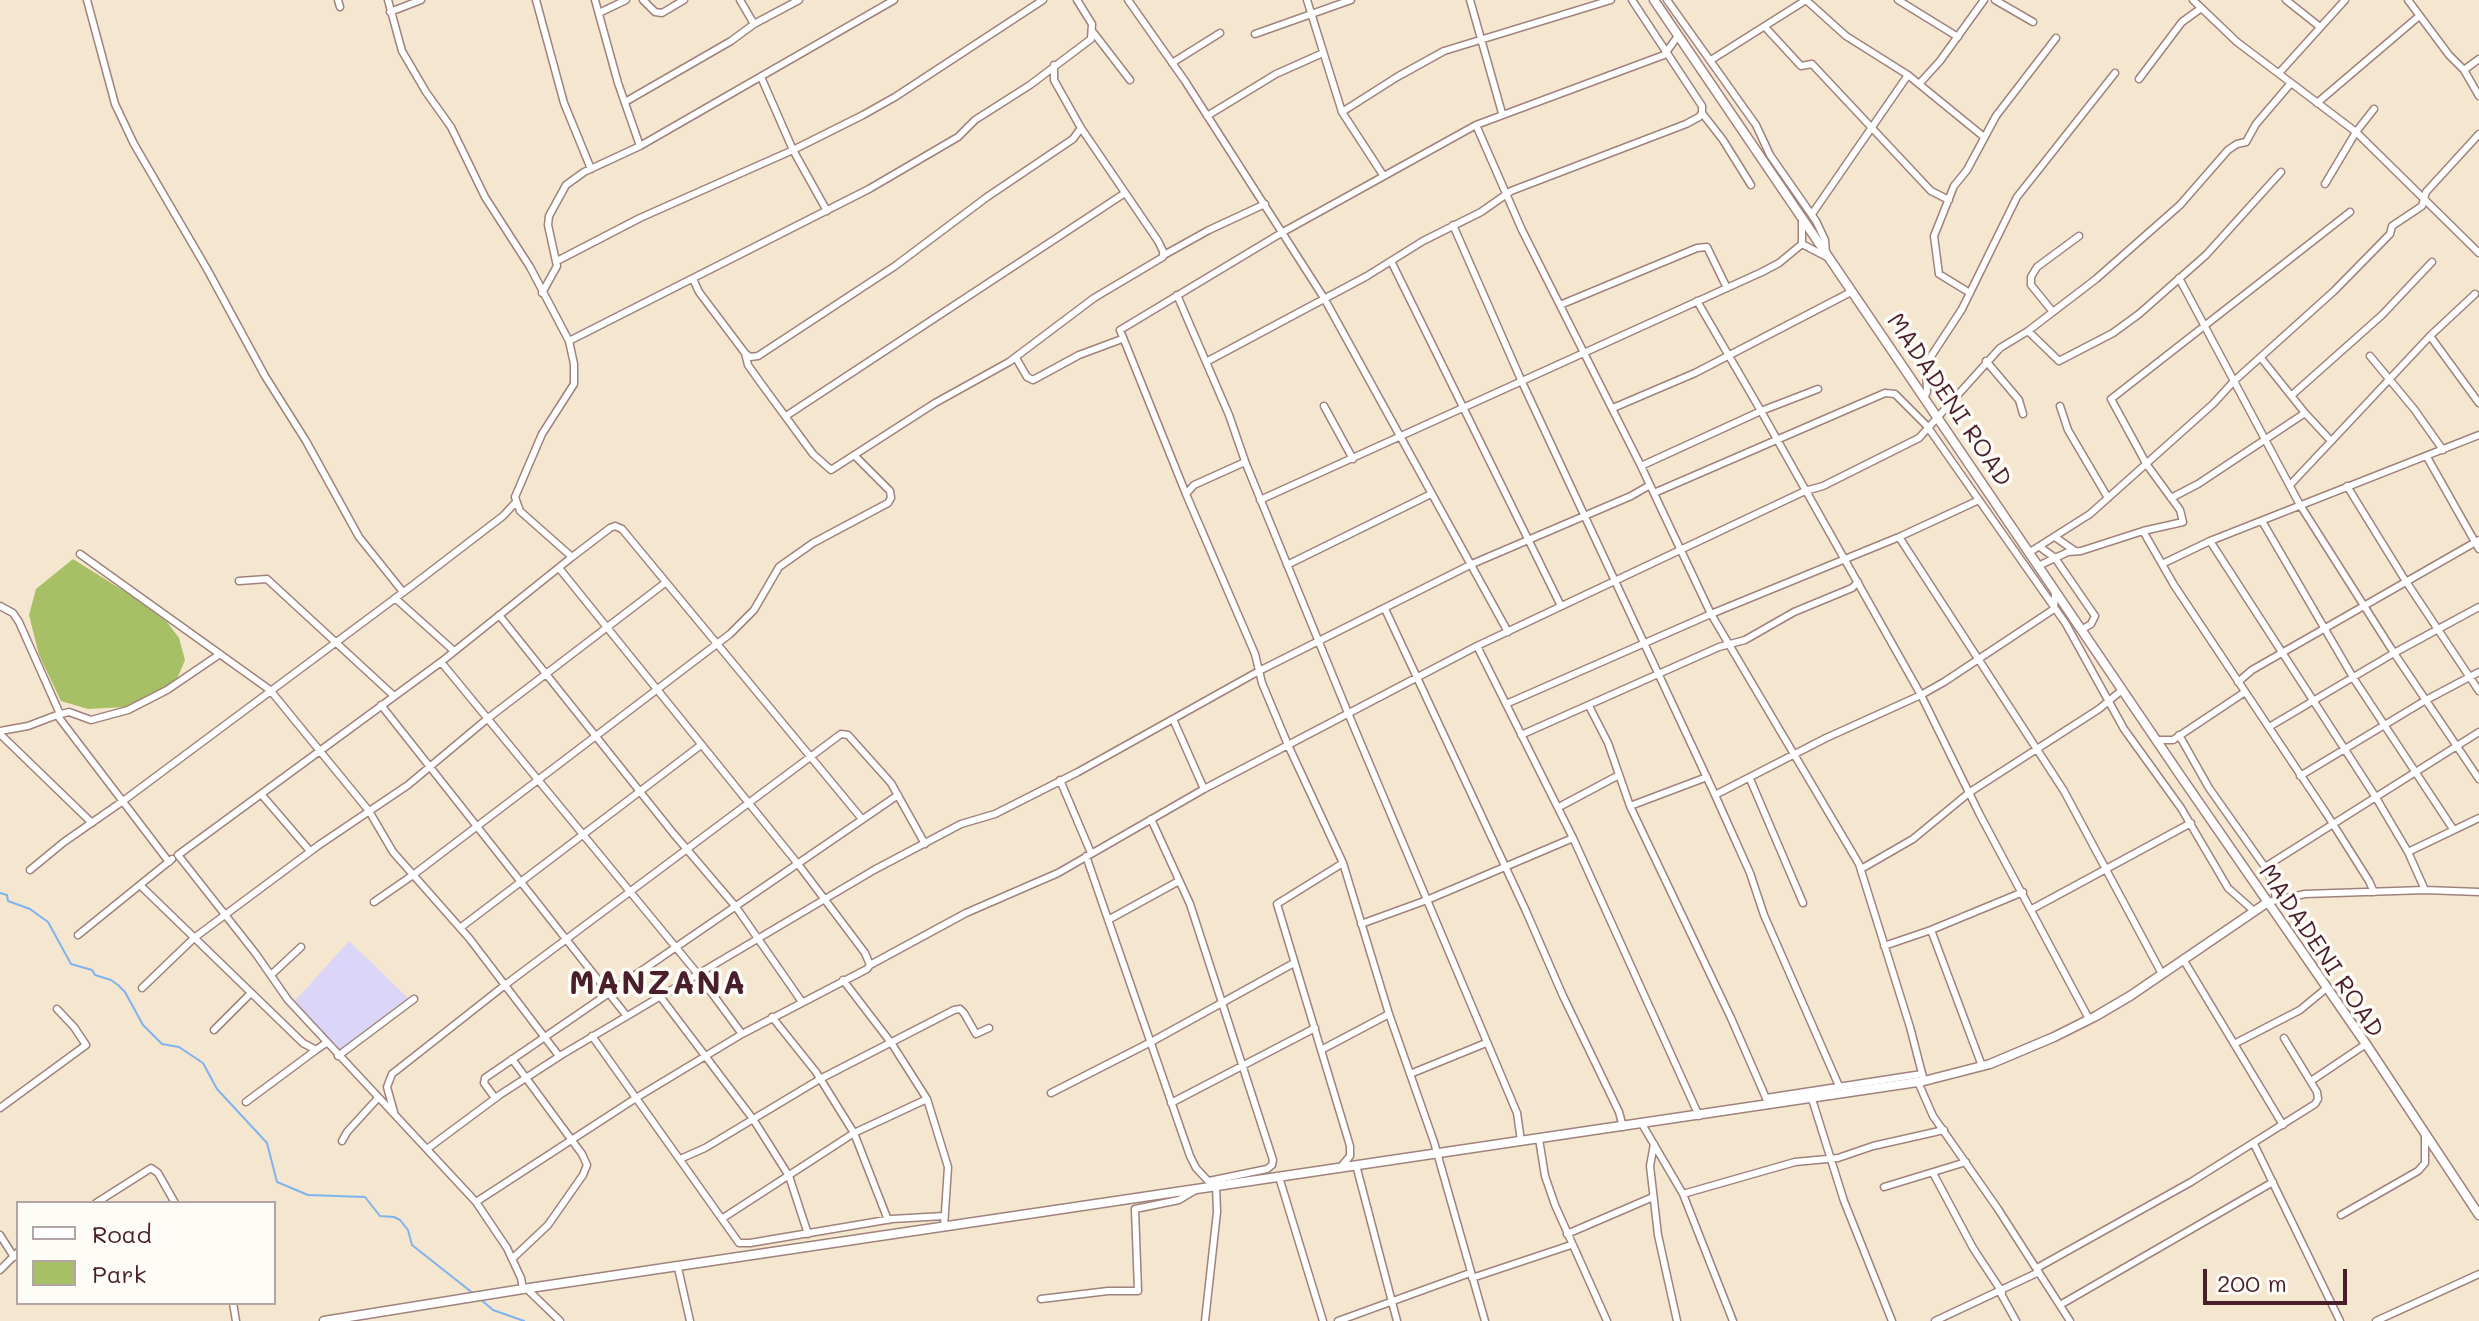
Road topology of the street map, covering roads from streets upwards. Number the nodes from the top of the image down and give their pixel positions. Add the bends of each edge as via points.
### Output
1 (87, 0) edge
2 (388, 0) edge
3 (421, 0) edge
4 (536, 0) edge
5 (595, 0) edge
6 (626, 0) edge
7 (643, 0) edge
8 (684, 0) edge
9 (740, 0) edge
10 (799, 0) edge
11 (894, 0) edge
12 (1043, 0) edge
13 (1077, 0) edge
14 (1128, 0) edge
15 (1307, 0) edge
16 (1351, 0) edge
17 (1470, 0) edge
18 (1611, 0) edge
19 (1632, 0) edge
20 (1654, 0) edge
21 (1667, 0) edge
22 (1806, 0) edge
23 (1898, 0) edge
24 (1984, 0) edge
25 (1995, 0) edge
26 (2193, 0) edge
27 (2286, 0) edge
28 (2345, 0) edge
29 (2408, 0) edge
30 (2200, 9) junction
31 (390, 12) junction
32 (599, 13) junction
33 (1311, 15) junction
34 (2418, 17) junction
35 (2033, 22) dead end
36 (754, 24) junction
37 (1765, 27) junction
38 (2320, 27) junction
39 (1093, 32) junction
40 (1220, 33) dead end
41 (1255, 34) dead end
42 (1678, 36) junction
43 (1958, 37) junction
44 (2056, 38) dead end
45 (1480, 39) junction
46 (1323, 53) junction
47 (1666, 53) junction
48 (2479, 59) edge
49 (1711, 60) junction
50 (1172, 63) junction
51 (1054, 65) junction
52 (2464, 70) junction
53 (2280, 72) junction
54 (2115, 73) dead end
55 (1908, 75) junction
56 (761, 77) junction
57 (2139, 79) dead end
58 (1130, 80) dead end
59 (1920, 83) junction
60 (2291, 83) junction
61 (2479, 96) edge
62 (625, 102) junction
63 (2317, 103) junction
64 (2374, 109) dead end
65 (1342, 112) junction
66 (1502, 113) junction
67 (1702, 113) junction
68 (1207, 116) junction
69 (1476, 125) junction
70 (1873, 127) junction
71 (1081, 128) junction
72 (2356, 132) junction
73 (2479, 134) edge
74 (1984, 137) junction
75 (640, 146) junction
76 (793, 150) junction
77 (591, 169) junction
78 (2281, 172) dead end
79 (1383, 175) junction
80 (2325, 184) dead end
81 (1751, 185) dead end
82 (1125, 193) junction
83 (1505, 195) junction
84 (2424, 199) junction
85 (1949, 200) junction
86 (1265, 204) junction
87 (827, 211) junction
88 (2350, 212) dead end
89 (1812, 214) junction
90 (1802, 219) junction
91 (1453, 225) junction
92 (1283, 232) junction
93 (2079, 236) dead end
94 (1802, 244) junction
95 (2479, 253) edge
96 (1164, 255) junction
97 (1827, 257) junction
98 (557, 261) junction
99 (1391, 261) junction
100 (2432, 262) dead end
101 (2179, 278) junction
102 (693, 279) junction
103 (1727, 288) junction
104 (1851, 292) junction
105 (542, 293) junction
106 (1970, 293) junction
107 (2475, 294) dead end
108 (1177, 295) junction
109 (1324, 298) junction
110 (1697, 301) junction
111 (1560, 305) junction
112 (2053, 312) junction
113 (2204, 324) junction
114 (2028, 331) junction
115 (2430, 336) junction
116 (1122, 339) junction
117 (569, 341) junction
118 (1585, 352) junction
119 (745, 353) junction
120 (1727, 354) junction
121 (2370, 356) dead end
122 (1016, 358) junction
123 (2261, 358) junction
124 (1986, 361) junction
125 (1206, 362) junction
126 (2390, 378) junction
127 (2234, 381) junction
128 (1522, 382) junction
129 (1818, 389) dead end
130 (2292, 395) junction
131 (1924, 398) junction
132 (2479, 403) edge
133 (1324, 406) dead end
134 (2060, 406) dead end
135 (1463, 408) junction
136 (1613, 408) junction
137 (1761, 411) junction
138 (2305, 413) junction
139 (2023, 414) dead end
140 (786, 416) junction
141 (1938, 418) junction
142 (1927, 426) junction
143 (2479, 435) edge
144 (1402, 438) junction
145 (1777, 439) junction
146 (2265, 439) junction
147 (2331, 441) junction
148 (2443, 450) junction
149 (854, 455) junction
150 (2427, 457) junction
151 (1353, 459) junction
152 (1245, 462) junction
153 (2147, 465) junction
154 (1641, 466) junction
155 (1650, 485) junction
156 (2290, 485) junction
157 (2347, 486) junction
158 (1805, 491) junction
159 (1654, 493) junction
160 (1186, 494) junction
161 (1431, 494) junction
162 (2108, 498) junction
163 (2171, 498) junction
164 (1260, 500) junction
165 (1979, 500) junction
166 (516, 502) junction
167 (2300, 505) junction
168 (1585, 515) junction
169 (2262, 521) junction
170 (2143, 531) junction
171 (2055, 536) junction
172 (1899, 537) junction
173 (1527, 539) junction
174 (2210, 541) junction
175 (2478, 544) edge
176 (2040, 547) junction
177 (1680, 550) junction
178 (2075, 551) junction
179 (2030, 552) junction
180 (80, 554) dead end
181 (572, 557) junction
182 (2055, 558) junction
183 (1845, 560) junction
184 (1472, 564) junction
185 (2162, 564) junction
186 (1287, 565) junction
187 (2038, 566) junction
188 (559, 568) junction
189 (2065, 572) junction
190 (1614, 580) junction
191 (2405, 580) junction
192 (239, 581) dead end
193 (1858, 582) junction
194 (665, 583) junction
195 (2054, 588) junction
196 (403, 592) junction
197 (395, 598) junction
198 (2364, 605) junction
199 (0, 606) edge
200 (1561, 606) junction
201 (2479, 607) edge
202 (1385, 609) junction
203 (2054, 609) junction
204 (1711, 614) junction
205 (499, 615) junction
206 (2071, 615) junction
207 (2323, 628) junction
208 (607, 629) junction
209 (2081, 630) junction
210 (2439, 631) junction
211 (1508, 632) junction
212 (1320, 640) junction
213 (335, 642) junction
214 (716, 644) junction
215 (1644, 644) junction
216 (1727, 645) junction
217 (1477, 646) junction
218 (454, 651) junction
219 (2283, 653) junction
220 (2394, 653) junction
221 (220, 654) junction
222 (1979, 659) junction
223 (441, 662) junction
224 (1259, 671) junction
225 (2479, 672) edge
226 (547, 673) junction
227 (1659, 676) junction
228 (1418, 677) junction
229 (2470, 678) junction
230 (2354, 679) junction
231 (2238, 682) junction
232 (656, 689) junction
233 (270, 690) junction
234 (2122, 690) junction
235 (2479, 691) edge
236 (2245, 692) junction
237 (1921, 695) junction
238 (394, 696) junction
239 (2426, 700) junction
240 (2108, 701) junction
241 (2312, 701) junction
242 (1506, 704) junction
243 (381, 705) junction
244 (1589, 706) junction
245 (1348, 713) junction
246 (58, 714) junction
247 (487, 719) junction
248 (1173, 719) junction
249 (2386, 726) junction
250 (2269, 727) junction
251 (2479, 732) edge
252 (0, 733) edge
253 (1521, 735) junction
254 (2179, 735) junction
255 (596, 736) junction
256 (2156, 740) junction
257 (701, 745) junction
258 (1288, 745) junction
259 (2457, 746) junction
260 (2037, 750) junction
261 (2345, 750) junction
262 (320, 751) junction
263 (1794, 755) junction
264 (810, 758) junction
265 (430, 767) junction
266 (2198, 767) junction
267 (2416, 771) junction
268 (1619, 775) junction
269 (2300, 776) junction
270 (1707, 777) junction
271 (2182, 778) junction
272 (536, 779) junction
273 (1750, 779) junction
274 (2479, 779) edge
275 (1060, 780) junction
276 (1204, 789) junction
277 (640, 791) junction
278 (1970, 792) junction
279 (261, 794) junction
280 (898, 795) junction
281 (1715, 795) junction
282 (2375, 796) junction
283 (123, 801) junction
284 (749, 804) junction
285 (1630, 806) junction
286 (1559, 807) junction
287 (369, 811) junction
288 (2479, 818) edge
289 (862, 819) junction
290 (1151, 819) junction
291 (92, 823) junction
292 (2191, 823) junction
293 (2332, 824) junction
294 (477, 826) junction
295 (2453, 829) junction
296 (584, 836) junction
297 (1573, 838) junction
298 (925, 844) junction
299 (688, 849) junction
300 (310, 851) junction
301 (2408, 852) junction
302 (178, 855) junction
303 (1089, 855) junction
304 (169, 862) junction
305 (1343, 863) junction
306 (798, 864) junction
307 (1505, 866) junction
308 (2265, 867) junction
309 (1861, 869) junction
310 (30, 870) dead end
311 (2106, 870) junction
312 (413, 875) junction
313 (522, 881) junction
314 (1179, 881) junction
315 (141, 886) junction
316 (2425, 890) junction
317 (631, 892) junction
318 (2023, 892) junction
319 (2374, 892) junction
320 (2479, 892) edge
321 (826, 900) junction
322 (1427, 900) junction
323 (374, 902) dead end
324 (2269, 902) junction
325 (1803, 903) dead end
326 (736, 907) junction
327 (2032, 909) junction
328 (2254, 911) junction
329 (225, 914) junction
330 (1108, 920) junction
331 (1361, 924) junction
332 (460, 928) junction
333 (1931, 930) junction
334 (78, 935) dead end
335 (194, 938) junction
336 (760, 938) junction
337 (568, 939) junction
338 (1884, 946) junction
339 (301, 947) dead end
340 (677, 948) junction
341 (2183, 959) junction
342 (1294, 963) junction
343 (870, 965) junction
344 (697, 973) junction
345 (2162, 974) junction
346 (271, 975) junction
347 (843, 980) junction
348 (505, 985) junction
349 (142, 988) dead end
350 (2323, 991) junction
351 (250, 994) junction
352 (610, 994) junction
353 (659, 995) junction
354 (414, 999) dead end
355 (802, 1002) junction
356 (1222, 1003) junction
357 (57, 1009) dead end
358 (1389, 1014) junction
359 (626, 1015) junction
360 (772, 1017) junction
361 (2089, 1019) junction
362 (989, 1028) dead end
363 (1315, 1028) junction
364 (214, 1030) dead end
365 (742, 1034) junction
366 (592, 1036) junction
367 (544, 1037) junction
368 (2284, 1038) dead end
369 (1151, 1042) junction
370 (326, 1043) junction
371 (1486, 1043) junction
372 (892, 1044) junction
373 (2234, 1044) junction
374 (2364, 1046) junction
375 (316, 1050) junction
376 (1321, 1050) junction
377 (338, 1056) junction
378 (559, 1056) junction
379 (706, 1058) junction
380 (512, 1059) junction
381 (1243, 1065) junction
382 (1982, 1066) junction
383 (1410, 1074) junction
384 (525, 1078) junction
385 (820, 1079) junction
386 (1921, 1079) junction
387 (2311, 1081) junction
388 (1839, 1086) junction
389 (1051, 1093) dead end
390 (378, 1098) junction
391 (495, 1098) junction
392 (636, 1098) junction
393 (927, 1099) junction
394 (1812, 1099) junction
395 (246, 1102) dead end
396 (1767, 1102) junction
397 (1171, 1103) junction
398 (0, 1108) edge
399 (1699, 1116) junction
400 (397, 1119) junction
401 (753, 1119) junction
402 (1642, 1124) junction
403 (2283, 1125) junction
404 (1623, 1127) junction
405 (1944, 1130) junction
406 (854, 1133) junction
407 (2425, 1135) junction
408 (1539, 1139) junction
409 (342, 1141) dead end
410 (570, 1141) junction
411 (1521, 1141) junction
412 (1654, 1144) junction
413 (2254, 1144) junction
414 (427, 1149) junction
415 (1437, 1154) junction
416 (680, 1159) junction
417 (1830, 1159) junction
418 (1966, 1162) junction
419 (1356, 1165) junction
420 (1340, 1168) junction
421 (1933, 1173) junction
422 (789, 1176) junction
423 (1279, 1177) junction
424 (2273, 1182) junction
425 (1213, 1185) junction
426 (1884, 1187) dead end
427 (1197, 1189) junction
428 (1683, 1194) junction
429 (1653, 1197) junction
430 (99, 1201) edge
431 (174, 1201) edge
432 (476, 1202) junction
433 (2341, 1215) dead end
434 (2479, 1215) edge
435 (944, 1216) junction
436 (723, 1218) junction
437 (888, 1220) junction
438 (944, 1227) junction
439 (808, 1234) junction
440 (1567, 1234) junction
441 (0, 1235) edge
442 (1571, 1245) junction
443 (16, 1255) edge
444 (512, 1259) junction
445 (678, 1268) junction
446 (0, 1270) edge
447 (2038, 1270) junction
448 (2479, 1274) edge
449 (1471, 1276) junction
450 (524, 1288) junction
451 (2001, 1292) junction
452 (1041, 1299) dead end
453 (1391, 1300) junction
454 (2060, 1305) junction
455 (2400, 1311) junction
456 (324, 1321) edge
457 (560, 1321) edge
458 (690, 1321) edge
459 (1205, 1321) edge
460 (1323, 1321) edge
461 (1338, 1321) edge
462 (1397, 1321) edge
463 (1485, 1321) edge
464 (1607, 1321) edge
465 (1677, 1321) edge
466 (1733, 1321) edge
467 (1892, 1321) edge
468 (1935, 1321) edge
469 (2016, 1321) edge
470 (2070, 1321) edge
471 (2340, 1321) edge
472 (2376, 1321) edge
473 (2405, 1321) edge

1 - 196 street via 115,104 134,144 359,537
2 - 31 street
3 - 31 street
4 - 77 street via 564,103
5 - 32 street
6 - 32 street
7 - 8 street via 662,13
9 - 36 street
10 - 36 street
11 - 56 street
12 - 76 street via 895,97
13 - 39 street
14 - 50 street
15 - 33 street
16 - 33 street
17 - 45 street
18 - 45 street
19 - 47 street
20 - 42 street, MADADENI ROAD
21 - 49 street
22 - 37 street
22 - 55 street via 1846,36
23 - 43 street
24 - 43 street
25 - 35 street
26 - 30 street
27 - 38 street
28 - 38 street
29 - 34 street
30 - 53 street
30 - 57 street via 2182,22
31 - 105 street via 402,51 451,127
32 - 62 street
33 - 41 street
33 - 46 street
34 - 52 street
34 - 63 street
36 - 62 street
37 - 49 street
37 - 70 street via 1801,66 1812,64
38 - 53 street
39 - 51 street
39 - 58 street
40 - 50 street
42 - 47 street
42 - 90 street, MADADENI ROAD
43 - 59 street
44 - 74 street
45 - 65 street via 1432,57
45 - 66 street
46 - 65 street
46 - 68 street
47 - 66 street
47 - 67 street
48 - 52 street
49 - 89 street
50 - 68 street
51 - 71 street via 1054,80
51 - 87 street via 953,140
52 - 61 street
53 - 60 street
54 - 106 street via 2017,197
55 - 59 street
55 - 70 street
56 - 75 street
56 - 76 street
59 - 74 street
60 - 63 street
60 - 112 street via 2246,142 2228,150 2180,205
62 - 75 street
63 - 72 street
64 - 72 street
65 - 79 street
66 - 69 street
67 - 81 street
67 - 83 street via 1686,124
68 - 86 street
69 - 79 street
69 - 83 street
70 - 85 street via 1931,191
70 - 89 street
71 - 82 street
71 - 119 street via 1073,139 895,266 758,356
72 - 80 street
72 - 84 street
73 - 84 street
74 - 85 street
75 - 77 street
76 - 87 street
76 - 98 street
77 - 98 street via 566,185 552,208 548,225
78 - 101 street via 2229,232
79 - 92 street
82 - 96 street
82 - 140 street
83 - 91 street
83 - 111 street
84 - 95 street
84 - 123 street
85 - 106 street via 1934,236 1938,270
86 - 92 street
86 - 96 street
87 - 102 street
88 - 113 street
89 - 97 street
90 - 94 street
90 - 97 street, MADADENI ROAD
91 - 99 street
91 - 128 street
92 - 108 street
92 - 109 street
93 - 112 street via 2031,277 2031,285
94 - 97 street
94 - 103 street via 1779,263
96 - 122 street via 1087,303
97 - 104 street, MADADENI ROAD
98 - 105 street
99 - 109 street
99 - 135 street
100 - 130 street
101 - 113 street
101 - 114 street via 2131,321 2062,361
102 - 117 street
102 - 119 street
103 - 110 street
103 - 111 street via 1707,247 1697,248
104 - 120 street
104 - 131 street, MADADENI ROAD
105 - 117 street
106 - 131 street via 1926,364
107 - 115 street
108 - 116 street via 1124,326
108 - 125 street
109 - 125 street
109 - 144 street
110 - 118 street
110 - 120 street
111 - 118 street
112 - 114 street
113 - 127 street
113 - 153 street via 2111,399
114 - 124 street
115 - 126 street
115 - 132 street
116 - 122 street via 1033,380
116 - 160 street
117 - 166 street via 574,384 542,434
118 - 128 street
118 - 136 street
119 - 140 street via 752,372
120 - 136 street
120 - 137 street
121 - 126 street
122 - 149 street
123 - 127 street
123 - 130 street
124 - 139 street via 2019,400
124 - 141 street
125 - 152 street
126 - 147 street
126 - 148 street
127 - 146 street
127 - 153 street
128 - 135 street
128 - 168 street
129 - 137 street
130 - 138 street
131 - 141 street, MADADENI ROAD
133 - 151 street
134 - 162 street via 2068,430
135 - 144 street
135 - 173 street
136 - 154 street
137 - 145 street
137 - 154 street
138 - 146 street
138 - 147 street
140 - 149 street via 831,470
141 - 142 street
141 - 179 street, MADADENI ROAD
142 - 145 street via 1888,392
142 - 158 street via 1919,438
142 - 165 street
143 - 148 street
144 - 151 street
144 - 161 street
145 - 158 street
145 - 159 street
146 - 156 street
146 - 163 street
147 - 156 street
148 - 150 street
149 - 214 street via 890,491 889,502 776,569 748,617
150 - 157 street
150 - 175 street
151 - 164 street
152 - 160 street via 1194,485
152 - 164 street
153 - 162 street
153 - 163 street
154 - 155 street
155 - 159 street
155 - 168 street
156 - 167 street
157 - 167 street
157 - 191 street
158 - 177 street
158 - 183 street
159 - 177 street
160 - 224 street
161 - 184 street
161 - 186 street
162 - 171 street
163 - 170 street via 2183,522
164 - 186 street
165 - 172 street
165 - 203 street
166 - 181 street via 523,515
166 - 196 street
167 - 169 street
167 - 198 street
168 - 173 street
168 - 190 street
169 - 174 street
169 - 207 street
170 - 178 street
170 - 185 street
171 - 176 street
171 - 178 street
172 - 183 street
172 - 222 street
173 - 184 street
173 - 200 street
174 - 185 street
174 - 219 street
175 - 191 street
176 - 179 street
176 - 182 street
177 - 190 street
177 - 204 street
178 - 182 street
179 - 187 street, MADADENI ROAD
180 - 221 street
181 - 188 street
181 - 194 street via 618,527
182 - 187 street
182 - 189 street
183 - 193 street
183 - 204 street
184 - 202 street
184 - 211 street
185 - 231 street
186 - 212 street
187 - 195 street, MADADENI ROAD
188 - 205 street
188 - 208 street
189 - 195 street
189 - 209 street via 2095,616
190 - 200 street
190 - 215 street
191 - 198 street
191 - 210 street
192 - 213 street via 267,579
193 - 216 street
193 - 237 street
194 - 208 street
194 - 214 street
195 - 203 street
195 - 206 street, MADADENI ROAD
196 - 197 street
197 - 213 street
197 - 218 street
198 - 207 street
198 - 220 street
199 - 246 street via 19,622
200 - 211 street
201 - 210 street
202 - 212 street
202 - 228 street
203 - 206 street
203 - 222 street
203 - 240 street
204 - 215 street
204 - 216 street
205 - 218 street
205 - 226 street
206 - 209 street, MADADENI ROAD
207 - 219 street
207 - 230 street
208 - 226 street
208 - 232 street
209 - 234 street, MADADENI ROAD
210 - 220 street
210 - 229 street
211 - 217 street
212 - 224 street
212 - 245 street
213 - 233 street
213 - 238 street
214 - 232 street
214 - 264 street
215 - 227 street
215 - 242 street
216 - 227 street
216 - 263 street
217 - 228 street
217 - 242 street
218 - 223 street
219 - 231 street
219 - 241 street
220 - 230 street
220 - 239 street
221 - 233 street
221 - 246 street via 128,710 91,720
222 - 237 street
222 - 260 street
223 - 238 street
223 - 247 street
224 - 248 street
224 - 258 street
225 - 229 street
226 - 247 street
226 - 255 street
227 - 244 street
227 - 270 street
228 - 245 street
228 - 307 street
229 - 235 street
229 - 239 street
230 - 241 street
230 - 249 street
231 - 236 street
232 - 255 street
232 - 257 street
233 - 262 street
233 - 283 street
234 - 240 street
234 - 256 street, MADADENI ROAD
236 - 250 street
236 - 254 street
237 - 263 street
237 - 278 street
238 - 243 street
239 - 249 street
239 - 259 street
240 - 260 street
240 - 292 street
241 - 250 street
241 - 261 street
242 - 253 street
243 - 262 street
243 - 265 street
244 - 253 street
244 - 268 street
245 - 258 street
245 - 322 street
246 - 252 street
246 - 283 street
247 - 265 street
247 - 272 street
248 - 275 street
248 - 276 street
249 - 261 street
249 - 267 street
250 - 269 street
251 - 259 street
252 - 291 street
253 - 286 street
254 - 256 street
254 - 266 street
255 - 272 street
255 - 277 street
256 - 271 street, MADADENI ROAD
257 - 277 street
257 - 284 street
258 - 276 street
258 - 305 street
259 - 267 street
259 - 274 street
260 - 278 street
260 - 311 street
261 - 269 street
261 - 282 street
262 - 279 street
262 - 287 street
263 - 273 street
263 - 309 street
264 - 280 street via 845,733
264 - 284 street
264 - 289 street
265 - 287 street
265 - 294 street
266 - 271 street
266 - 308 street
267 - 282 street
267 - 295 street
268 - 285 street
268 - 286 street
269 - 293 street
270 - 281 street
270 - 285 street
271 - 324 street, MADADENI ROAD
272 - 294 street
272 - 296 street
273 - 281 street
273 - 325 street
275 - 298 street
275 - 303 street
276 - 290 street
277 - 296 street
277 - 299 street
278 - 309 street via 1913,839
278 - 318 street
279 - 300 street
279 - 302 street
280 - 289 street
280 - 298 street
281 - 388 street
282 - 293 street
282 - 301 street
283 - 291 street
283 - 304 street
284 - 299 street
284 - 306 street
285 - 396 street
286 - 297 street
287 - 300 street
287 - 312 street
288 - 295 street
289 - 306 street
290 - 303 street
290 - 314 street
291 - 310 street
292 - 311 street
292 - 328 street via 2231,893
293 - 308 street
293 - 319 street
294 - 312 street
294 - 313 street
295 - 301 street
296 - 313 street
296 - 317 street
297 - 307 street
297 - 399 street
298 - 321 street
299 - 317 street
299 - 326 street
300 - 329 street
301 - 316 street
302 - 304 street
302 - 329 street
303 - 330 street
303 - 343 street
304 - 315 street
305 - 331 street
305 - 342 street via 1278,902
306 - 321 street
306 - 326 street
307 - 322 street
307 - 404 street
308 - 324 street via 2273,883
309 - 338 street
311 - 327 street
311 - 345 street
312 - 323 street
312 - 332 street
313 - 332 street
313 - 337 street
314 - 330 street
314 - 356 street
315 - 334 street
315 - 335 street
316 - 319 street
316 - 320 street
317 - 337 street
317 - 340 street
318 - 327 street
318 - 333 street
319 - 324 street via 2305,894
321 - 336 street
321 - 343 street
322 - 331 street
322 - 371 street
324 - 328 street
324 - 350 street, MADADENI ROAD
324 - 374 street, MADADENI ROAD
326 - 336 street
326 - 340 street
327 - 361 street
328 - 341 street
329 - 335 street
329 - 346 street
330 - 369 street
331 - 358 street
332 - 348 street
333 - 338 street
333 - 382 street
335 - 349 street
335 - 351 street
336 - 344 street
336 - 355 street
337 - 348 street
337 - 352 street
338 - 386 street
339 - 346 street
340 - 344 street
340 - 352 street
341 - 345 street
341 - 373 street
342 - 356 street
342 - 363 street
343 - 347 street
344 - 353 street
344 - 365 street
345 - 361 street
346 - 370 street
347 - 355 street
347 - 372 street
348 - 367 street
348 - 400 street via 388,1079
350 - 373 street via 2300,1010
350 - 374 street, MADADENI ROAD
351 - 364 street
351 - 375 street
352 - 359 street
352 - 367 street
353 - 359 street
353 - 379 street
354 - 377 street
355 - 360 street
356 - 369 street
356 - 381 street
357 - 398 street via 86,1045
358 - 376 street
358 - 383 street
359 - 366 street
360 - 365 street
360 - 385 street
361 - 382 street
362 - 372 street via 975,1034 957,1009
363 - 376 street
363 - 381 street
365 - 379 street
366 - 378 street
366 - 392 street
367 - 378 street
367 - 380 street
368 - 387 street
369 - 389 street
369 - 397 street
370 - 375 street
370 - 377 street
371 - 383 street
371 - 411 street via 1517,1113
372 - 385 street
372 - 393 street
373 - 403 street
374 - 387 street
374 - 407 street, MADADENI ROAD
375 - 395 street
376 - 420 street via 1351,1151
377 - 390 street
378 - 384 street
379 - 392 street
379 - 401 street
380 - 384 street
380 - 391 street via 484,1079
381 - 397 street
381 - 425 street via 1273,1163
382 - 386 street
383 - 415 street
384 - 391 street
384 - 410 street
385 - 401 street
385 - 406 street
386 - 388 street
386 - 394 street
386 - 405 street via 1928,1108
387 - 403 street via 2317,1102
388 - 396 street
390 - 400 street
390 - 409 street
391 - 414 street
392 - 410 street
392 - 416 street
393 - 406 street
393 - 435 street via 948,1167
394 - 396 street
394 - 417 street
396 - 399 street
397 - 425 street via 1193,1163
399 - 402 street
400 - 414 street
401 - 416 street
401 - 422 street
402 - 404 street
402 - 412 street
403 - 413 street
404 - 408 street
405 - 417 street
405 - 418 street
406 - 422 street
406 - 437 street
407 - 433 street via 2425,1163 2418,1171
407 - 434 street, MADADENI ROAD
408 - 411 street
408 - 440 street via 1545,1176
410 - 432 street
410 - 444 street via 586,1162 583,1175 548,1225
411 - 415 street
412 - 428 street
412 - 429 street
413 - 424 street
413 - 447 street
414 - 432 street
415 - 419 street
415 - 449 street
416 - 436 street
417 - 428 street via 1795,1162
417 - 467 street
418 - 421 street
418 - 447 street
419 - 420 street
419 - 453 street
420 - 423 street
421 - 426 street
421 - 451 street
422 - 436 street
422 - 439 street
423 - 425 street
423 - 460 street
424 - 454 street
424 - 471 street
425 - 427 street
425 - 459 street via 1217,1212
427 - 438 street
427 - 452 street via 1179,1200 1135,1209 1138,1291
428 - 466 street
429 - 440 street
429 - 465 street
430 - 431 street via 151,1168
432 - 444 street
435 - 437 street
435 - 438 street
436 - 439 street via 739,1243
437 - 439 street
438 - 445 street
440 - 442 street
441 - 443 street
442 - 449 street
442 - 464 street
443 - 446 street
444 - 450 street
445 - 450 street
445 - 458 street
447 - 451 street
447 - 454 street
448 - 455 street
449 - 453 street
449 - 463 street
450 - 456 street
450 - 457 street
451 - 468 street
451 - 469 street
453 - 461 street
453 - 462 street
454 - 470 street
455 - 472 street
455 - 473 street

